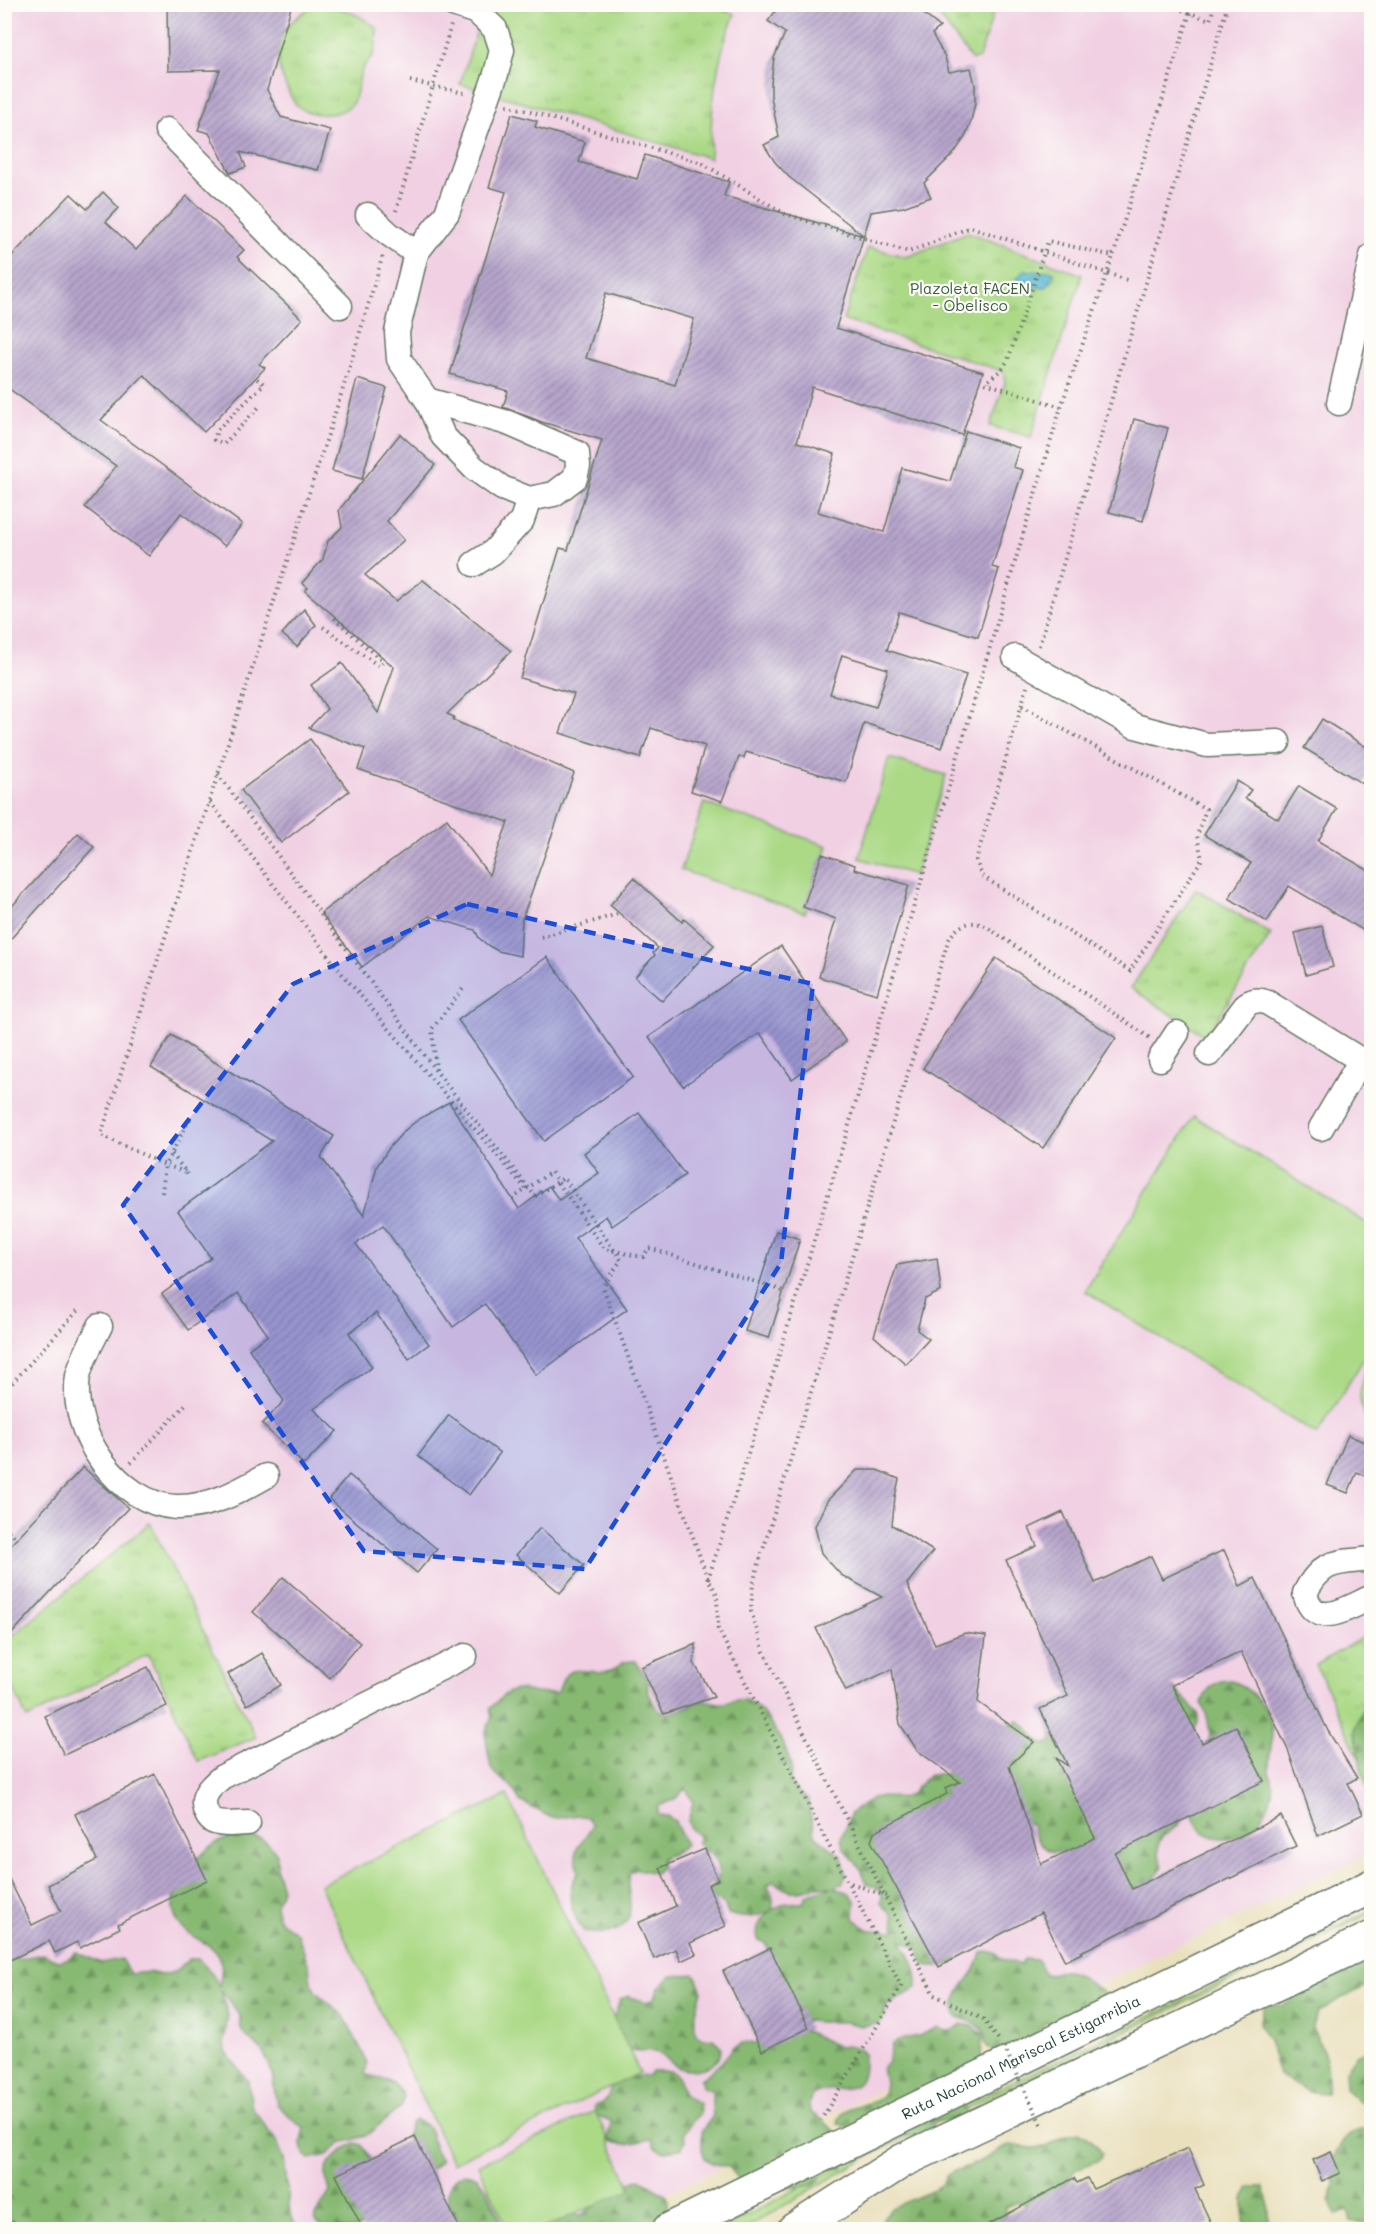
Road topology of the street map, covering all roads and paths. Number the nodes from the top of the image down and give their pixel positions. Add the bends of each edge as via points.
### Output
1 (1165, 4) edge
2 (1215, 4) edge
3 (1228, 4) edge
4 (455, 5) edge
5 (1190, 13) junction
6 (410, 81) dead end
7 (487, 99) junction
8 (167, 130) dead end
9 (368, 215) dead end
10 (389, 234) junction
11 (1045, 252) junction
12 (416, 253) junction
13 (1113, 256) junction
14 (1371, 256) edge
15 (1107, 273) junction
16 (1127, 280) dead end
17 (340, 306) dead end
18 (257, 379) dead end
19 (427, 400) junction
20 (1339, 403) dead end
21 (260, 407) dead end
22 (1061, 407) junction
23 (529, 499) junction
24 (474, 564) dead end
25 (333, 617) dead end
26 (323, 627) dead end
27 (1024, 662) junction
28 (1022, 706) junction
29 (1278, 741) dead end
30 (218, 774) junction
31 (209, 802) junction
32 (618, 914) dead end
33 (541, 937) dead end
34 (465, 986) dead end
35 (1168, 1047) dead end
36 (1209, 1054) dead end
37 (1366, 1063) edge
38 (436, 1071) junction
39 (190, 1119) dead end
40 (1321, 1128) dead end
41 (171, 1154) junction
42 (165, 1165) junction
43 (186, 1172) junction
44 (189, 1178) dead end
45 (559, 1182) junction
46 (527, 1188) junction
47 (162, 1193) dead end
48 (512, 1199) dead end
49 (615, 1252) junction
50 (784, 1291) dead end
51 (80, 1308) dead end
52 (100, 1326) dead end
53 (4, 1392) edge
54 (186, 1404) dead end
55 (266, 1476) dead end
56 (116, 1479) junction
57 (4, 1527) edge
58 (15, 1537) dead end
59 (1371, 1559) edge
60 (708, 1579) junction
61 (1371, 1597) edge
62 (465, 1656) dead end
63 (248, 1822) dead end
64 (850, 1883) junction
65 (1371, 1886) edge
66 (886, 1896) junction
67 (1371, 1938) edge
68 (821, 2120) dead end
69 (1042, 2126) dead end
70 (4, 2212) edge
71 (20, 2229) edge
72 (669, 2229) edge
73 (794, 2229) edge

1 - 5 path
2 - 5 path via 1210,20
3 - 27 path
4 - 7 lane via 477,12 495,29 502,50
4 - 10 path
5 - 13 path
6 - 7 path
7 - 11 path via 702,163 785,214 909,252 970,227
7 - 12 lane via 447,213
8 - 17 lane
9 - 10 lane
10 - 12 lane
10 - 30 path
11 - 13 path via 1048,241
11 - 15 path
11 - 22 path via 1008,360 985,383
12 - 19 lane via 397,332 399,359
13 - 15 path
14 - 20 lane
15 - 16 path
15 - 22 path
18 - 21 path via 264,384 217,430 214,440 224,444
19 - 23 lane via 443,436 474,468 502,488
19 - 23 lane via 508,423 577,453 575,478 554,494
22 - 60 path via 880,1021
23 - 24 lane via 522,520 493,552
25 - 26 path via 383,662 379,666
27 - 28 path
27 - 29 lane via 1135,726 1207,745
28 - 28 path via 1206,809 1197,836 1202,859 1131,971 982,876 976,860
30 - 31 path
30 - 38 path
31 - 42 path via 101,1134
31 - 46 path via 343,975
32 - 33 path
34 - 38 path via 432,1029
35 - 66 path via 980,923 960,925 948,940 753,1582 751,1611 764,1652
36 - 37 lane via 1254,1000 1268,1003
37 - 40 lane
38 - 46 path
39 - 41 path
41 - 42 path
41 - 43 path
42 - 43 path
42 - 47 path
43 - 44 path
45 - 46 path via 535,1196
45 - 46 path via 551,1172
45 - 49 path via 604,1249
45 - 49 path via 564,1178
46 - 48 path
49 - 50 path via 643,1257 649,1248
49 - 60 path via 621,1260 603,1287
51 - 53 path
52 - 56 lane via 78,1377 80,1416 85,1435
54 - 56 path
55 - 56 lane via 232,1495 175,1507 149,1500
57 - 58 path
59 - 61 lane via 1319,1570 1305,1593 1308,1605 1318,1613 1331,1615
60 - 64 path via 717,1594 718,1629
62 - 63 lane via 222,1777 209,1788 203,1804 211,1821
64 - 66 path
64 - 68 path via 901,1986
65 - 72 highway, Ruta Nacional Mariscal Estigarribia
66 - 69 path, bridge via 934,1995 983,2019 1004,2048
67 - 73 highway via 902,2161
70 - 71 path

